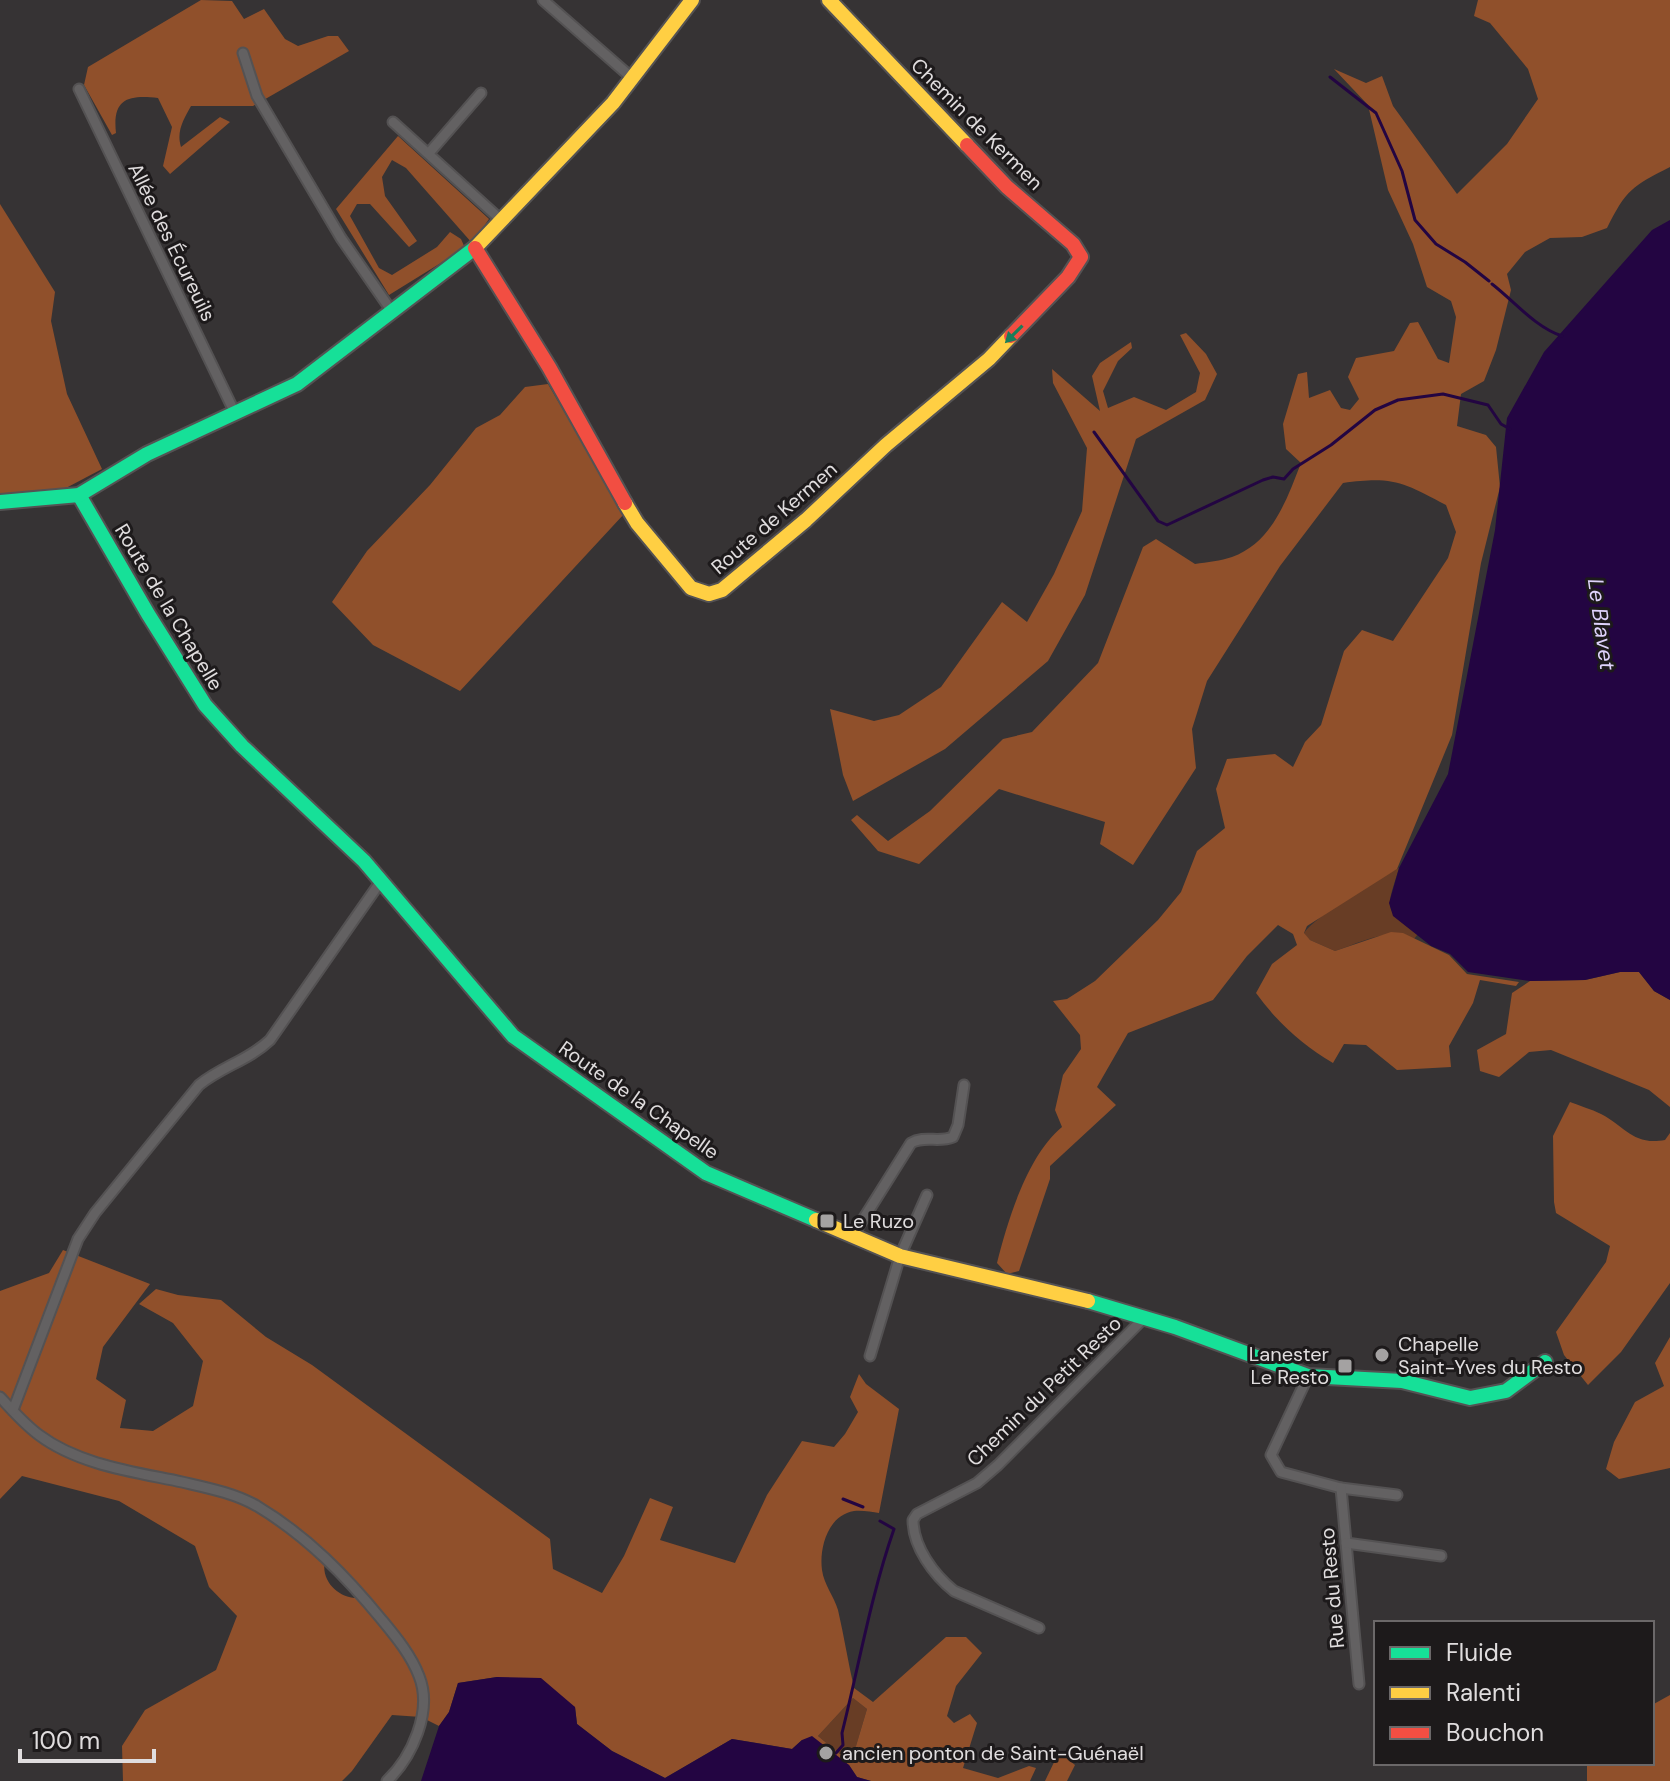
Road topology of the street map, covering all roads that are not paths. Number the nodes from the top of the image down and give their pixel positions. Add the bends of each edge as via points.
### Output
1 (543, 0) edge
2 (692, 0) edge
3 (829, 0) edge
4 (243, 53) dead end
5 (632, 78) junction
6 (79, 89) dead end
7 (481, 93) dead end
8 (393, 122) dead end
9 (429, 153) junction
10 (500, 219) junction
11 (475, 248) junction
12 (1068, 277) joint
13 (391, 310) junction
14 (234, 411) junction
15 (79, 495) junction
16 (0, 502) edge
17 (381, 881) junction
18 (964, 1085) dead end
19 (927, 1195) dead end
20 (852, 1237) junction
21 (900, 1256) junction
22 (1144, 1318) junction
23 (870, 1356) dead end
24 (1545, 1362) dead end
25 (1308, 1376) junction
26 (0, 1397) edge
27 (13, 1410) junction
28 (1341, 1488) junction
29 (1397, 1495) dead end
30 (1346, 1543) junction
31 (1441, 1556) dead end
32 (1039, 1628) dead end
33 (1359, 1684) dead end
34 (387, 1781) edge

1 - 5 street
2 - 5 street
3 - 12 street, Chemin de Kermen via 1007,187 1073,244 1081,257
4 - 13 street via 257,96 341,238
5 - 10 street
6 - 14 street, Allée des Écureuils
7 - 9 street
8 - 9 street
9 - 10 street
10 - 11 street
12 -> 11 street, Route de Kermen via 989,359 716,593 696,592 637,523
11 - 13 street
13 - 14 street via 297,384
14 - 15 street
15 - 16 street
15 - 17 street, Route de la Chapelle via 205,705
17 - 20 street, Route de la Chapelle via 513,1036 706,1173
17 - 27 street via 270,1040 199,1085 95,1213 73,1249
18 - 20 street via 953,1137 911,1143
19 - 21 street
20 - 21 street, Route de la Chapelle
21 - 22 street, Route de la Chapelle
21 - 23 street
22 - 25 street, Route de la Chapelle
22 - 32 street, Chemin du Petit Resto via 998,1465 913,1520 923,1554 954,1591
24 - 25 street, Route de la Chapelle via 1506,1391 1470,1398 1402,1381
25 - 28 street via 1271,1455 1281,1472
26 - 27 street
27 - 34 street via 41,1437 77,1455 220,1490 256,1506 339,1570 402,1645 420,1677 423,1699 416,1735
28 - 29 street
28 - 30 street, Rue du Resto
30 - 31 street
30 - 33 street, Rue du Resto

